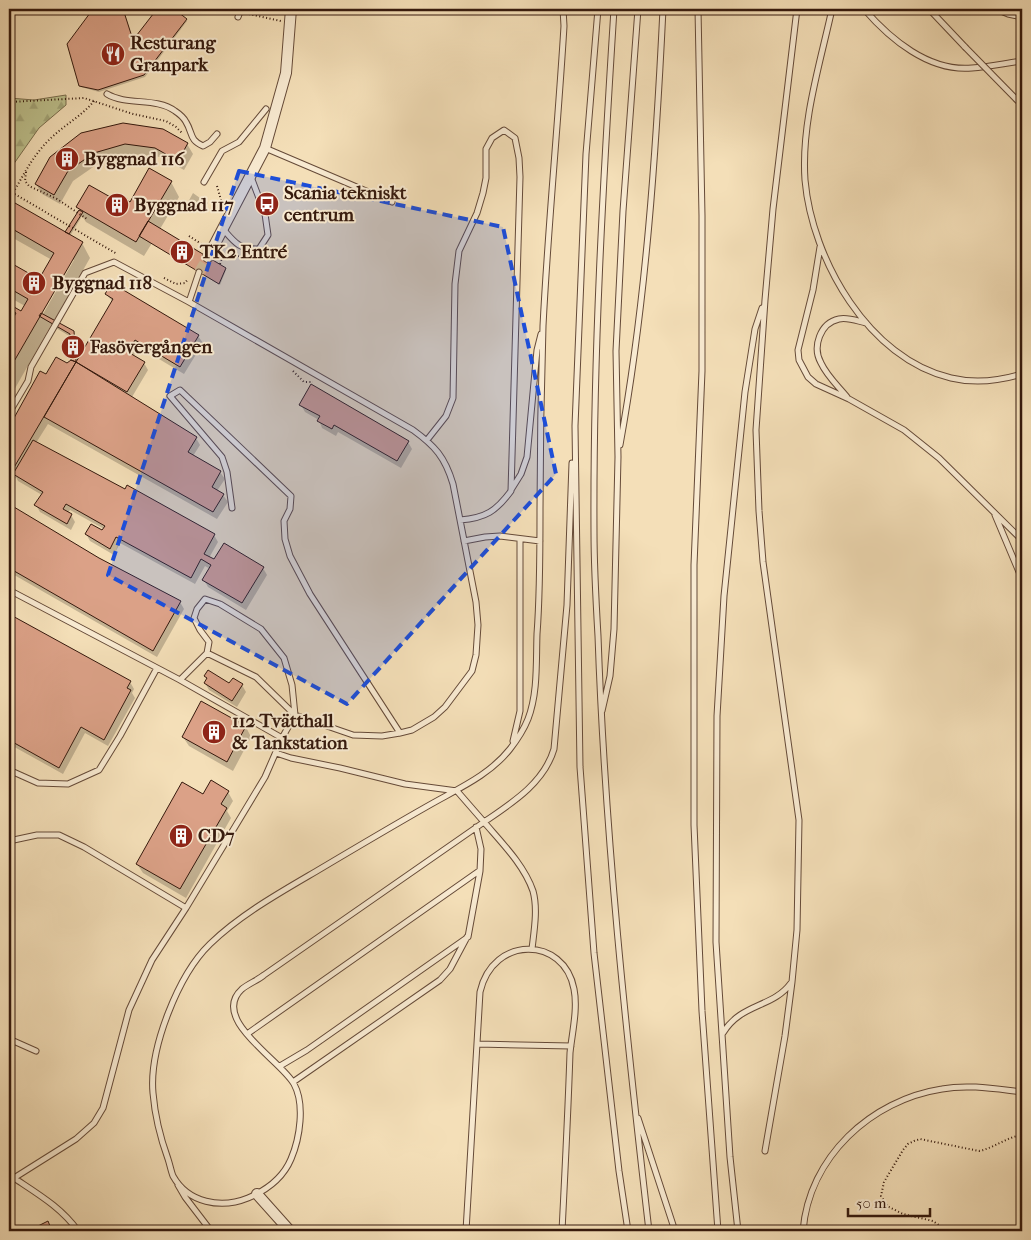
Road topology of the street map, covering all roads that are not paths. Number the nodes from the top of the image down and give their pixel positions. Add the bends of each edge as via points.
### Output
1 (291, 9) edge
2 (563, 9) edge
3 (598, 9) edge
4 (614, 9) edge
5 (638, 9) edge
6 (663, 9) edge
7 (698, 9) edge
8 (797, 9) edge
9 (832, 9) edge
10 (864, 9) edge
11 (929, 9) edge
12 (996, 9) edge
13 (1022, 17) edge
14 (1022, 60) edge
15 (106, 94) dead end
16 (1022, 105) edge
17 (266, 109) dead end
18 (217, 134) dead end
19 (265, 148) junction
20 (251, 177) junction
21 (204, 182) dead end
22 (392, 202) dead end
23 (224, 229) junction
24 (820, 247) junction
25 (208, 257) tunnel mouth
26 (199, 272) tunnel mouth
27 (765, 300) junction
28 (189, 302) junction
29 (866, 323) junction
30 (544, 325) junction
31 (1022, 374) edge
32 (850, 399) junction
33 (9, 413) edge
34 (575, 426) junction
35 (426, 440) junction
36 (618, 457) junction
37 (511, 491) junction
38 (232, 508) dead end
39 (994, 513) junction
40 (460, 520) junction
41 (520, 539) junction
42 (1022, 540) edge
43 (464, 541) junction
44 (540, 541) junction
45 (1022, 579) edge
46 (9, 590) edge
47 (207, 653) junction
48 (157, 668) junction
49 (180, 680) junction
50 (296, 714) junction
51 (600, 718) junction
52 (400, 733) junction
53 (282, 738) junction
54 (512, 746) junction
55 (276, 753) junction
56 (9, 770) edge
57 (457, 791) junction
58 (484, 822) junction
59 (476, 827) junction
60 (9, 841) edge
61 (480, 871) junction
62 (186, 908) junction
63 (468, 937) junction
64 (532, 949) junction
65 (792, 982) junction
66 (722, 1033) junction
67 (247, 1034) junction
68 (9, 1039) edge
69 (477, 1044) junction
70 (571, 1046) junction
71 (36, 1051) dead end
72 (280, 1066) junction
73 (293, 1082) junction
74 (1022, 1092) edge
75 (635, 1107) junction
76 (765, 1151) dead end
77 (174, 1178) junction
78 (12, 1179) edge
79 (257, 1194) junction
80 (78, 1231) edge
81 (211, 1231) edge
82 (290, 1231) edge
83 (466, 1231) edge
84 (562, 1231) edge
85 (628, 1231) edge
86 (649, 1231) edge
87 (675, 1231) edge
88 (718, 1231) edge
89 (738, 1231) edge
90 (803, 1231) edge

1 - 19 street via 286,74
2 - 30 lane
3 - 34 lane via 586,154
4 - 51 lane via 594,418
5 - 36 lane via 617,342
6 - 36 lane via 654,166 631,384
7 - 88 lane via 702,371 694,565 694,824 702,1011
8 - 27 lane
9 - 24 lane via 806,136 805,179
10 - 14 lane via 900,43 945,66 972,68
11 - 16 lane, bridge
12 - 13 lane
15 - 18 lane via 173,110 186,122 196,143 203,146
17 - 21 lane via 239,142 222,151
19 - 20 street
19 - 22 lane
20 - 23 street
20 - 23 lane via 265,214 268,235 259,249 247,250 233,241
23 - 25 street
24 - 29 lane via 838,283
24 - 32 lane via 799,340 798,360 816,384
26 - 28 lane
27 - 65 lane via 756,430 757,464 763,562 799,820 797,930
27 - 66 lane via 756,329 745,392 720,660 715,788 716,942
28 - 33 lane via 114,262 85,273 31,367 28,380
28 - 35 lane
29 - 31 lane via 908,360 953,379 988,382
29 - 32 lane via 851,319 831,322 824,328 817,344 820,362
30 - 37 lane via 537,350 527,458
30 - 44 lane
32 - 39 lane via 904,430 939,458
34 - 58 lane via 567,605 554,749 549,764 531,786
34 - 85 lane via 580,768 585,857
35 - 37 lane via 446,416 453,398 455,284 459,251 483,193 486,148 492,138 504,130 514,138 520,177
35 - 40 lane via 448,468
36 - 51 lane via 614,628 610,676
37 - 40 lane via 499,506 484,516
38 - 52 lane via 222,457 170,396 180,390 291,496 290,509 284,521 290,556 310,594
39 - 42 lane
39 - 45 lane
40 - 43 lane
41 - 43 lane via 500,536
41 - 44 lane
41 - 54 lane via 520,711
43 - 52 lane via 478,625 472,671 434,717
44 - 54 lane via 535,690 528,720
46 - 48 lane
47 - 49 lane
47 - 50 lane via 256,677
47 - 50 lane via 209,642 194,618 205,599 220,604 260,629 284,658
48 - 49 lane
48 - 56 lane via 98,770 68,784 38,784
49 - 53 lane
50 - 52 lane via 353,735
50 - 53 lane
51 - 75 lane via 610,861
53 - 55 lane
54 - 57 lane via 481,776
55 - 57 lane via 405,784
55 - 62 lane via 265,777
57 - 58 lane
57 - 77 lane via 284,890 238,920 206,948 179,987 163,1026 152,1073 158,1132
58 - 59 lane
58 - 64 lane via 514,857 533,892
59 - 61 lane
59 - 67 lane via 243,988 234,1002 234,1013
60 - 62 lane via 37,835 59,835
61 - 63 lane
61 - 67 lane
62 - 78 lane via 152,960 129,1010 99,1116 76,1139
63 - 72 lane
63 - 73 lane via 440,980
64 - 69 lane via 507,953 488,969 480,992
64 - 70 lane via 556,959 570,976 575,1000
65 - 66 lane via 777,997 742,1012
65 - 76 lane
66 - 89 lane
67 - 72 lane
68 - 71 lane
69 - 70 lane
69 - 83 lane
70 - 84 lane
72 - 73 lane
73 - 79 lane via 300,1104 294,1152 281,1176
74 - 90 lane via 944,1088 908,1097 874,1115 847,1137 824,1166 808,1202
75 - 86 lane
75 - 87 lane
77 - 79 lane via 194,1197 210,1203 230,1204
77 - 81 lane
78 - 80 lane via 57,1208
79 - 82 street

